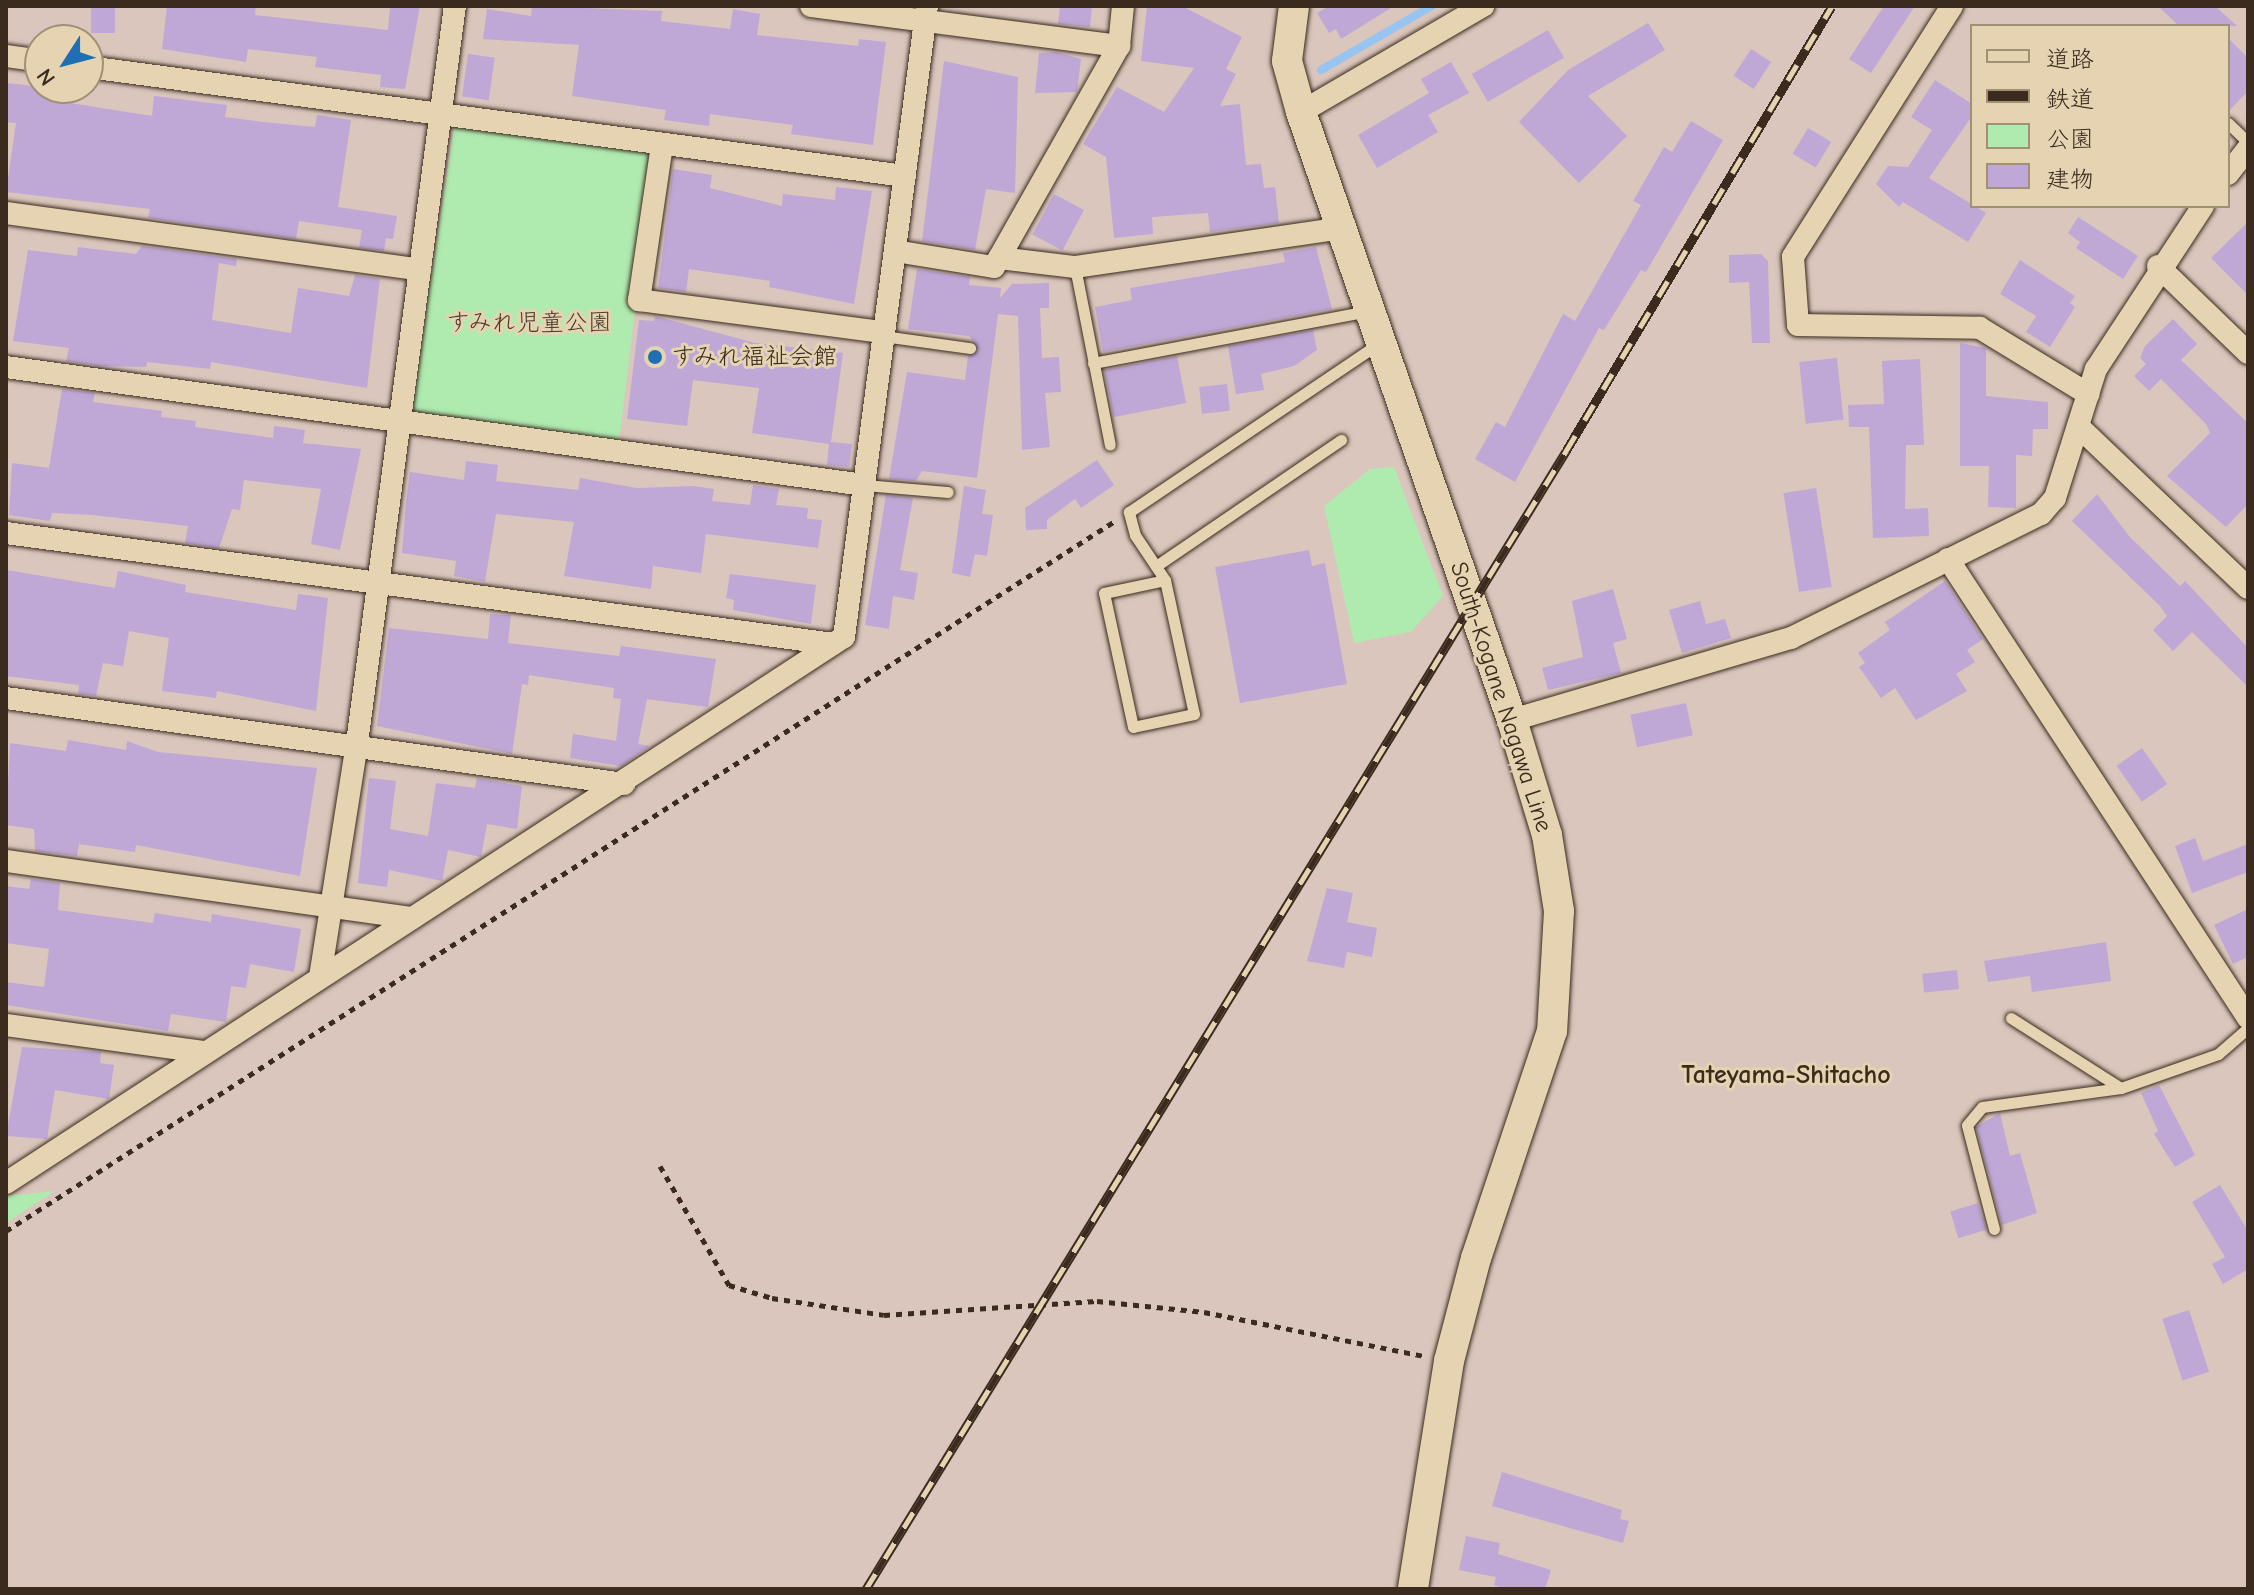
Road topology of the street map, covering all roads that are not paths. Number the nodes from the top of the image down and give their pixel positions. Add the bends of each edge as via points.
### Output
1 (455, 6) edge
2 (811, 6) edge
3 (1123, 6) edge
4 (1294, 6) edge
5 (1483, 6) edge
6 (1952, 6) edge
7 (926, 14) edge
8 (1119, 46) junction
9 (104, 69) edge
10 (440, 112) junction
11 (1301, 112) junction
12 (2230, 125) edge
13 (662, 145) junction
14 (2248, 145) edge
15 (2230, 171) edge
16 (905, 176) junction
17 (2202, 208) edge
18 (6, 213) edge
19 (1341, 228) junction
20 (895, 251) junction
21 (999, 258) junction
22 (2158, 266) junction
23 (1075, 267) junction
24 (420, 270) junction
25 (1372, 310) junction
26 (883, 334) junction
27 (1381, 341) junction
28 (970, 348) dead end
29 (2248, 353) edge
30 (1093, 363) junction
31 (6, 367) edge
32 (2088, 394) junction
33 (399, 420) junction
34 (2080, 428) junction
35 (1341, 440) dead end
36 (1110, 445) dead end
37 (864, 485) junction
38 (948, 492) dead end
39 (6, 533) edge
40 (1948, 559) junction
41 (1156, 566) junction
42 (1165, 580) junction
43 (378, 584) junction
44 (2248, 588) edge
45 (833, 644) junction
46 (6, 698) edge
47 (1512, 720) junction
48 (357, 743) junction
49 (624, 784) junction
50 (6, 861) edge
51 (334, 905) junction
52 (412, 918) junction
53 (320, 977) junction
54 (2011, 1018) dead end
55 (2248, 1018) edge
56 (6, 1025) edge
57 (2248, 1028) edge
58 (203, 1052) junction
59 (2121, 1088) junction
60 (6, 1183) edge
61 (1994, 1229) dead end
62 (1413, 1589) edge

1 - 10 street
2 - 7 street
3 - 8 street
4 - 11 main road, South-Kogane Nagawa Line via 1287,61
5 - 11 street
6 - 32 street via 1793,257 1798,325 1980,328
7 - 8 street
7 - 16 street
8 - 21 street
9 - 10 street
10 - 13 street
10 - 24 street
11 - 19 main road, South-Kogane Nagawa Line
12 - 14 lane
13 - 16 street
13 - 26 street via 639,300
14 - 15 street
16 - 20 street
17 - 22 street
18 - 24 street
19 - 23 street
19 - 25 main road, South-Kogane Nagawa Line
20 - 21 street via 994,267
20 - 26 street
21 - 23 street
22 - 29 street
22 - 32 street
23 - 30 lane
24 - 33 street
25 - 27 main road, South-Kogane Nagawa Line
25 - 30 lane via 1335,322
26 - 28 lane
26 - 37 street
27 - 41 lane via 1129,512 1135,535
27 - 47 main road, South-Kogane Nagawa Line
30 - 36 lane
31 - 33 street
32 - 34 street
33 - 37 street
33 - 43 street
34 - 40 street via 2055,498 2041,514
34 - 44 street
35 - 41 lane
37 - 38 lane
37 - 45 street via 844,637
39 - 43 street
40 - 47 street via 1791,638
40 - 55 street
41 - 42 lane
42 - 42 lane via 1194,714 1133,727 1104,593
43 - 45 street
43 - 48 street
45 - 49 street
46 - 48 street
47 - 62 main road, South-Kogane Nagawa Line via 1547,835 1561,950 1540,1077 1476,1258 1449,1361
48 - 49 street
48 - 51 street
49 - 52 street
50 - 51 street
51 - 52 street
51 - 53 street
52 - 53 street
53 - 58 street
54 - 59 lane
56 - 58 street
57 - 59 lane via 2218,1054
58 - 60 street
59 - 61 lane via 1982,1107 1967,1125

